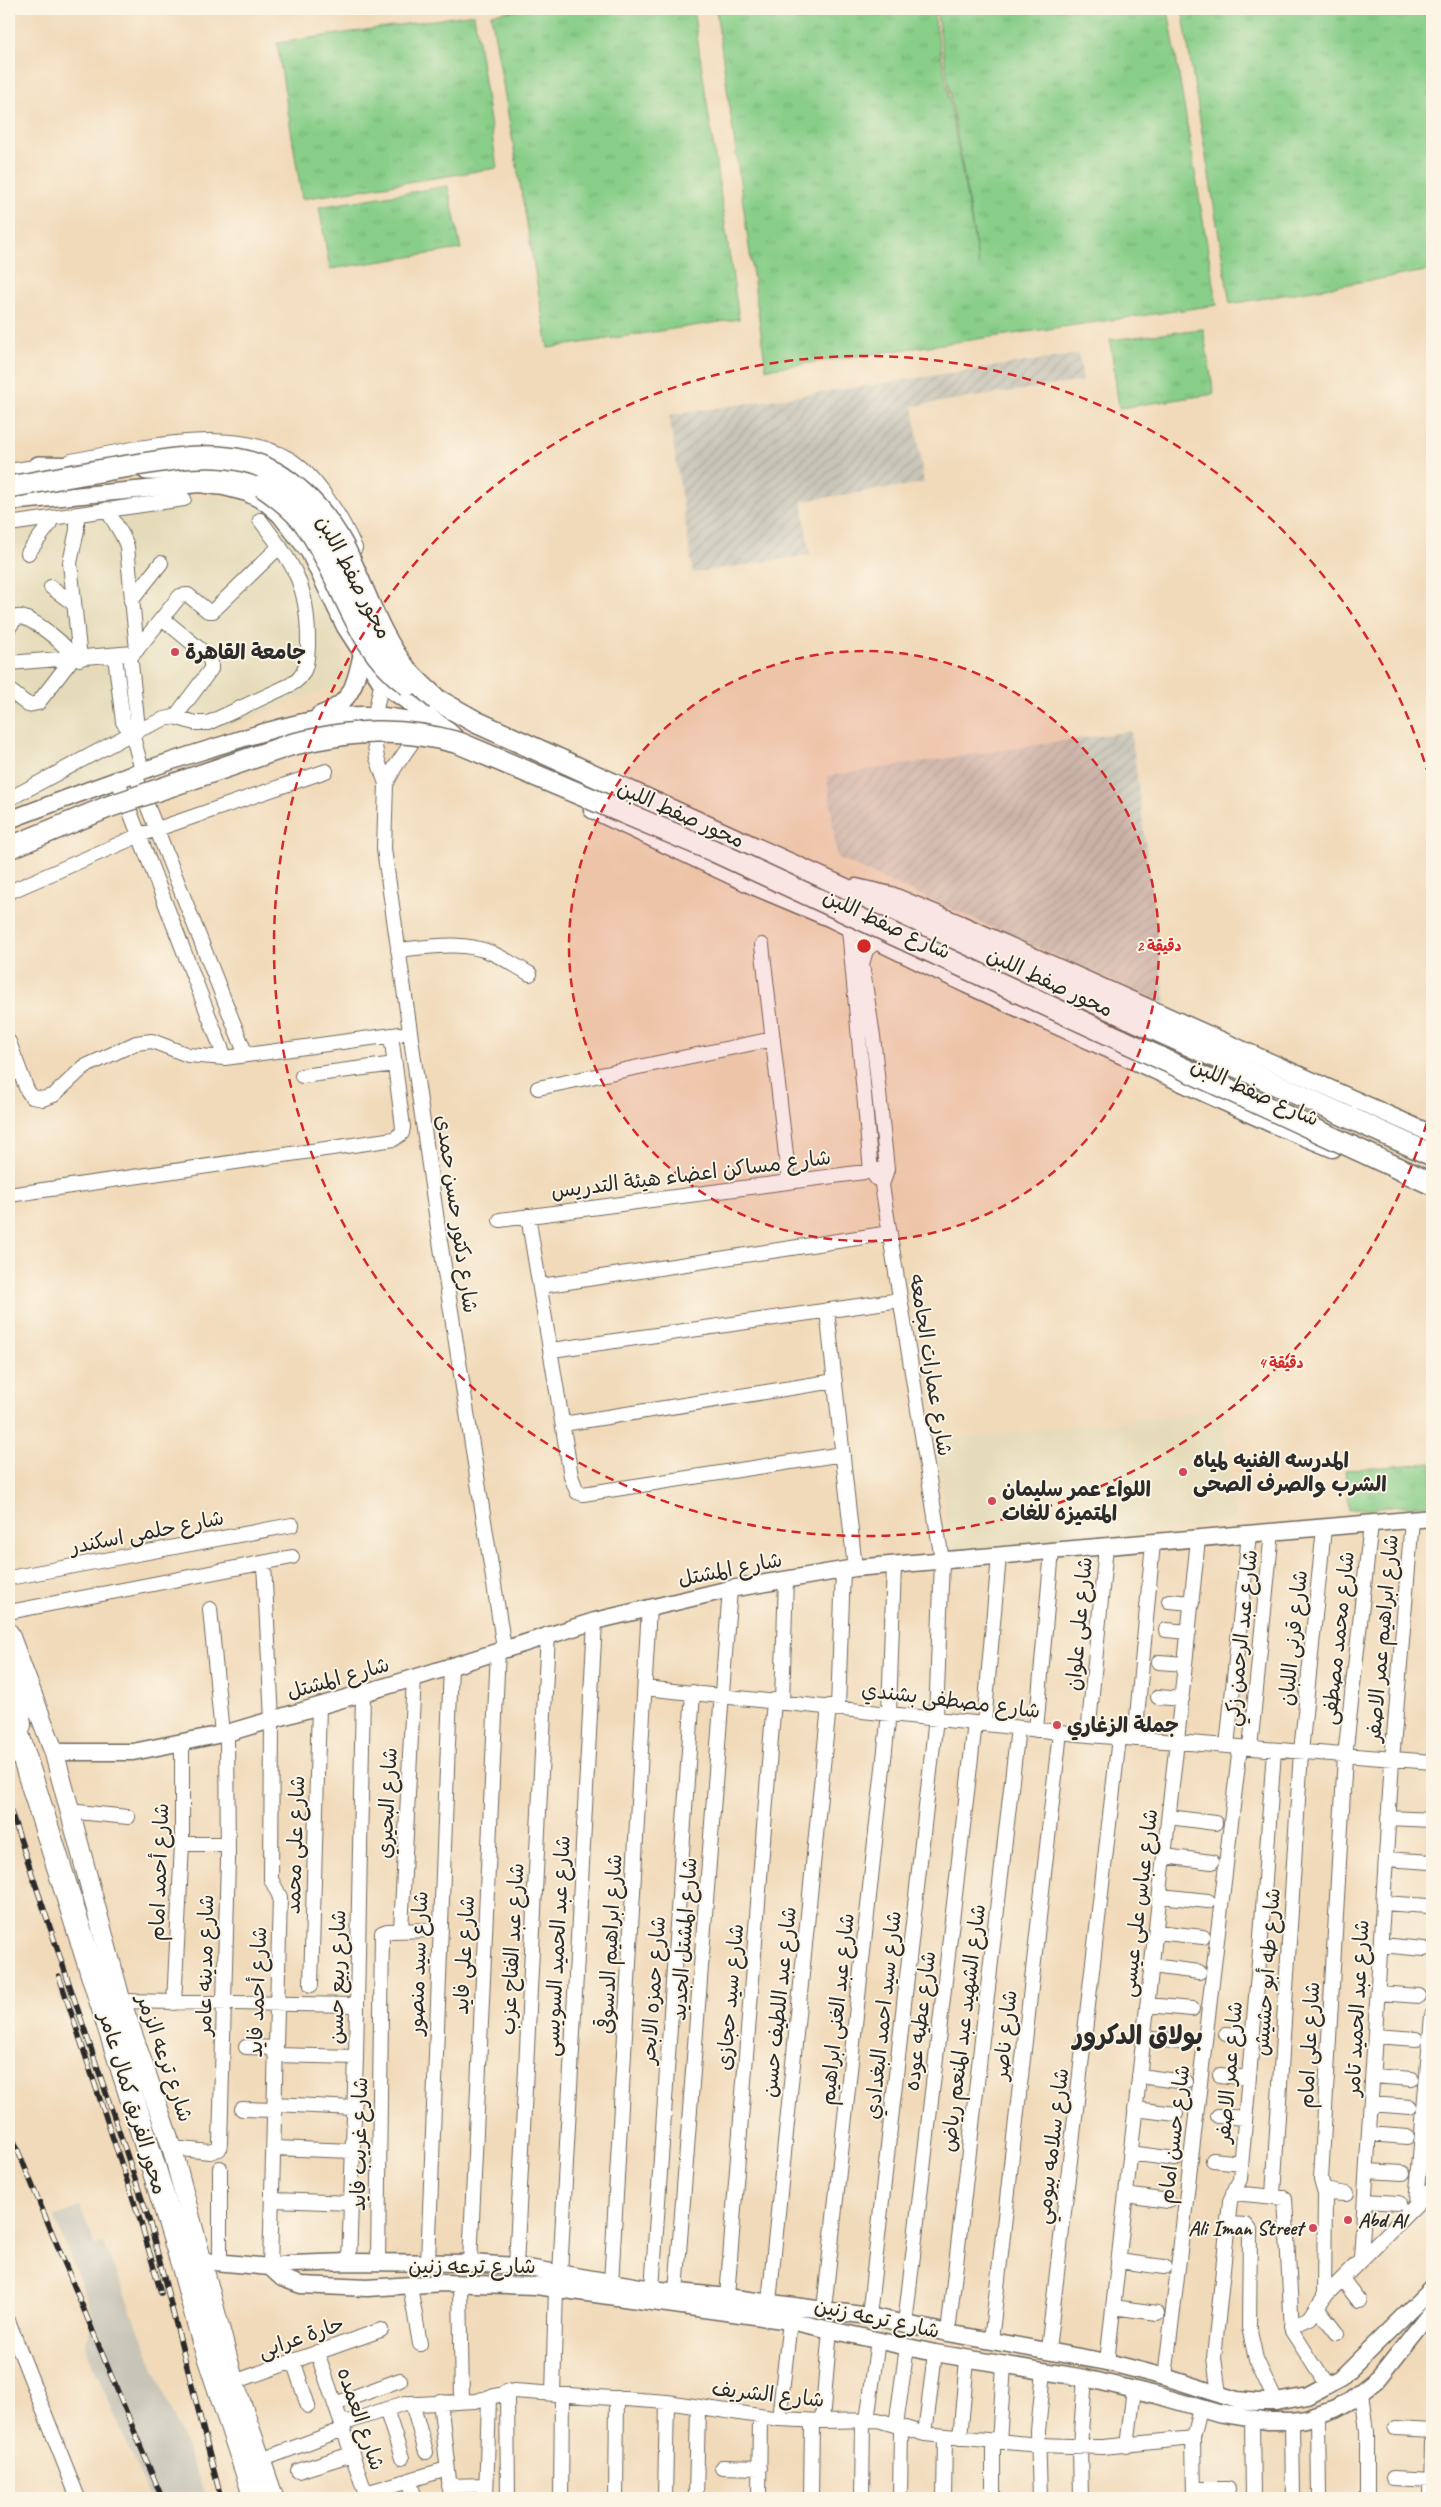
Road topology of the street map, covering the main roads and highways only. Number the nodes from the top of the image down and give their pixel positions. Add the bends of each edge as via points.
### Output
1 (39, 467) road end
2 (9, 487) edge
3 (437, 700) junction
4 (9, 848) edge
5 (1432, 1155) edge
6 (1432, 1184) edge
7 (9, 1633) edge
8 (9, 1672) edge
9 (9, 1708) edge
10 (14, 1745) edge
11 (242, 2498) edge
12 (256, 2498) edge
13 (274, 2498) edge

1 - 3 main road, bridge via 208,471 245,478 254,489 282,500 312,532 356,624 386,666 414,690
2 - 3 main road, محور صفط اللبن, bridge via 197,457 232,459 260,466 312,501 330,522 385,637 407,671
3 - 5 main road, محور صفط اللبن via 476,722
4 - 6 main road, محور صفط اللبن, bridge via 108,807 290,745 322,737 374,731 410,732 440,738 459,743 714,851
7 - 13 main road, شارع ترعه الزمر via 54,1752 121,2001 212,2262 234,2382
8 - 10 highway via 16,1699
9 - 10 highway, محور الفريق كمال عامر
10 - 11 highway, محور الفريق كمال عامر via 173,2270 206,2391
10 - 12 highway, محور الفريق كمال عامر

